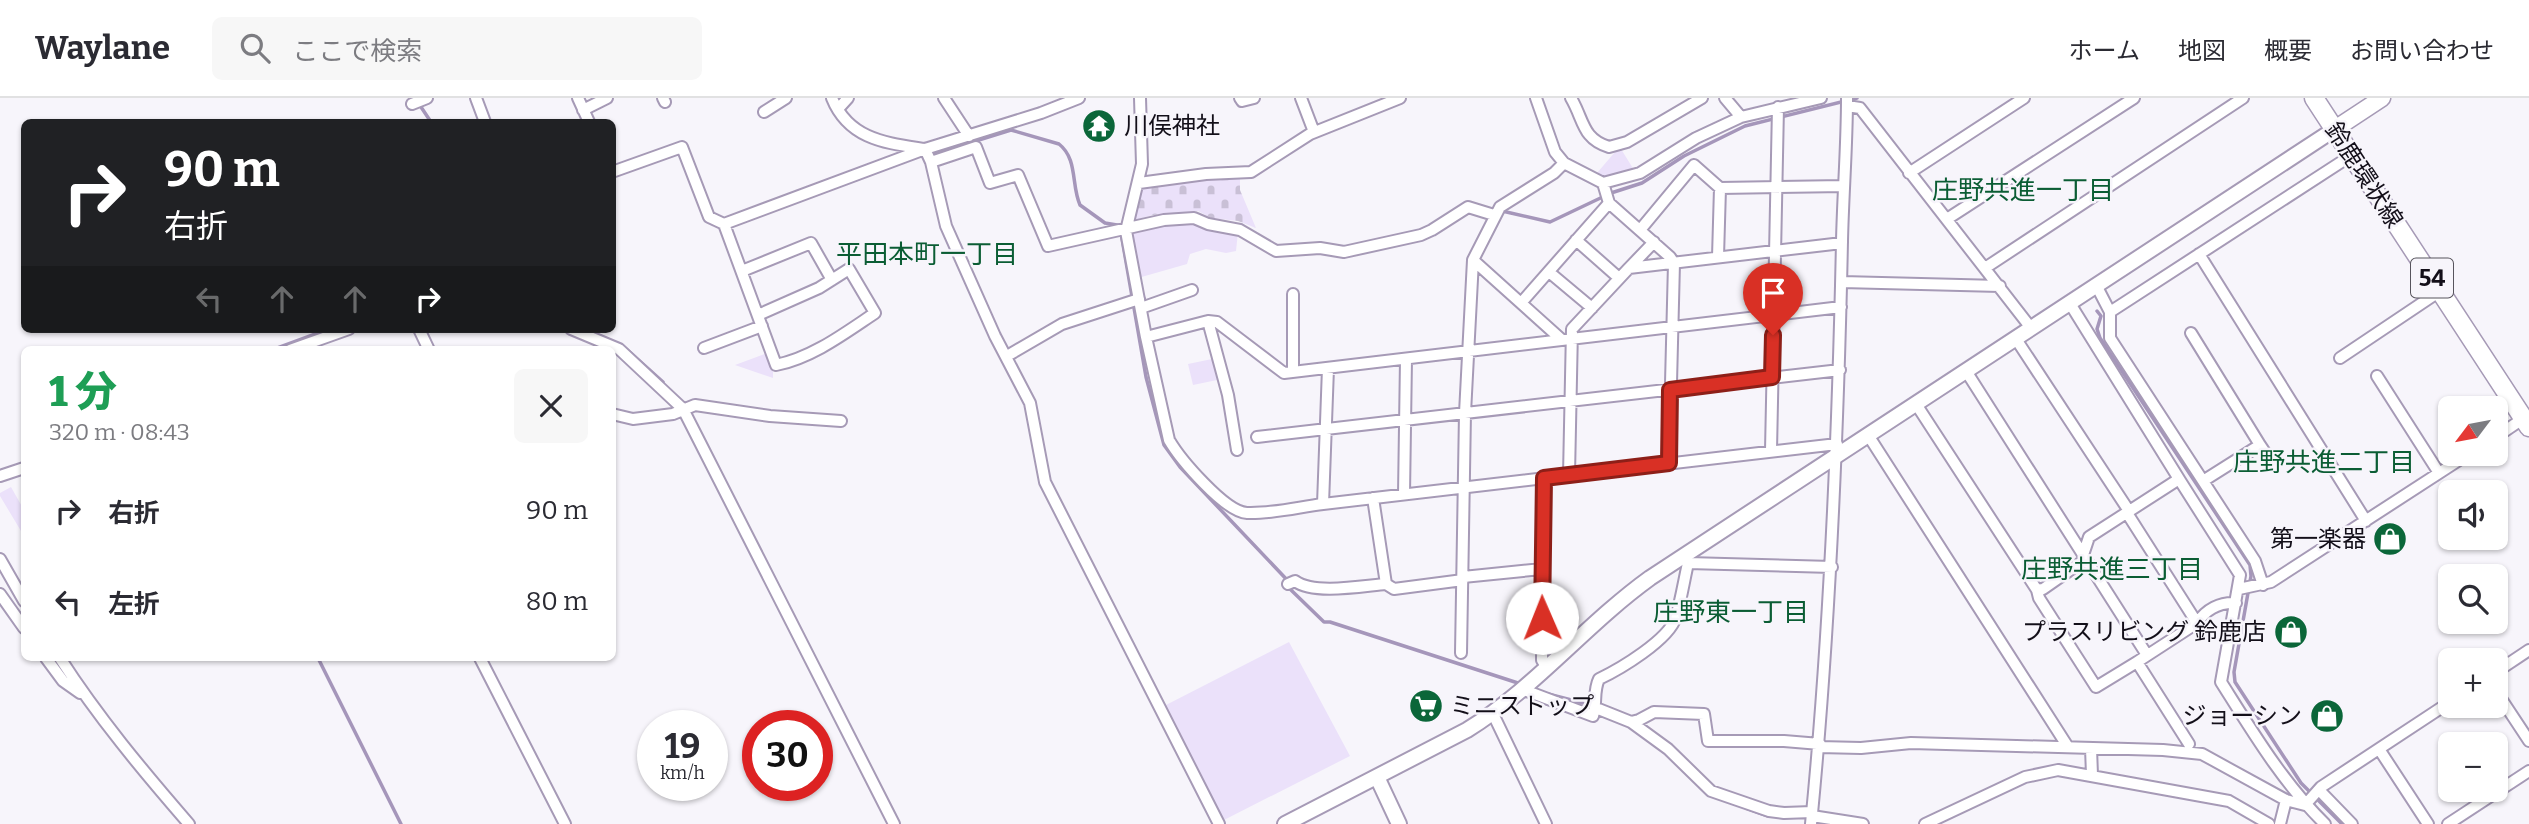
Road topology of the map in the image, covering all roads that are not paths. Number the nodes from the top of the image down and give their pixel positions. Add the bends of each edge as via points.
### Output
1 (476, 98) edge
2 (578, 98) edge
3 (607, 98) edge
4 (832, 98) edge
5 (848, 98) edge
6 (944, 98) edge
7 (1140, 98) edge
8 (1240, 98) edge
9 (1254, 98) edge
10 (1301, 98) edge
11 (1400, 98) edge
12 (1536, 98) edge
13 (1571, 98) edge
14 (1702, 98) edge
15 (1725, 98) edge
16 (1821, 98) edge
17 (2024, 98) edge
18 (2134, 98) edge
19 (2243, 98) edge
20 (2314, 98) edge
21 (2382, 98) edge
22 (1076, 99) edge
23 (778, 100) edge
24 (1798, 100) edge
25 (1847, 102) edge
26 (1778, 107) junction
27 (838, 109) junction
28 (583, 110) junction
29 (764, 112) dead end
30 (1741, 117) junction
31 (484, 119) edge
32 (588, 119) edge
33 (2334, 129) junction
34 (1314, 132) junction
35 (969, 136) junction
36 (925, 149) junction
37 (2352, 155) junction
38 (931, 162) junction
39 (1564, 163) junction
40 (616, 171) edge
41 (1909, 173) junction
42 (1139, 183) junction
43 (1844, 186) junction
44 (1720, 188) junction
45 (1777, 188) junction
46 (1605, 193) junction
47 (1497, 211) junction
48 (1947, 219) junction
49 (724, 224) junction
50 (1122, 229) junction
51 (1640, 230) junction
52 (1327, 236) dead end
53 (1576, 240) junction
54 (1654, 242) junction
55 (1842, 243) junction
56 (1327, 249) junction
57 (1775, 250) junction
58 (2199, 254) junction
59 (1718, 257) junction
60 (1473, 260) junction
61 (1674, 263) junction
62 (1629, 268) junction
63 (1985, 268) junction
64 (742, 271) junction
65 (1549, 271) junction
66 (1619, 278) junction
67 (832, 280) junction
68 (1842, 282) junction
69 (2096, 285) junction
70 (2000, 286) junction
71 (1192, 290) dead end
72 (2440, 291) junction
73 (1293, 294) dead end
74 (1136, 302) junction
75 (2069, 302) junction
76 (1521, 303) junction
77 (1841, 307) junction
78 (1592, 309) junction
79 (2110, 312) junction
80 (1774, 314) junction
81 (760, 321) junction
82 (1208, 321) junction
83 (1672, 326) junction
84 (2031, 328) junction
85 (342, 333) edge
86 (581, 333) edge
87 (2191, 333) dead end
88 (1146, 337) junction
89 (1567, 339) junction
90 (2016, 339) junction
91 (320, 345) edge
92 (612, 346) edge
93 (616, 348) edge
94 (704, 348) dead end
95 (1467, 351) junction
96 (1007, 356) junction
97 (2340, 358) dead end
98 (1406, 359) junction
99 (1328, 368) junction
100 (1840, 370) junction
101 (1293, 371) junction
102 (1966, 371) junction
103 (2377, 376) dead end
104 (1772, 377) junction
105 (1670, 390) junction
106 (1570, 401) junction
107 (1916, 404) junction
108 (684, 409) junction
109 (1465, 413) junction
110 (616, 415) edge
111 (841, 421) dead end
112 (1405, 421) junction
113 (2526, 423) edge
114 (1326, 429) junction
115 (2508, 431) edge
116 (1868, 435) junction
117 (1257, 438) dead end
118 (2260, 445) junction
119 (1237, 450) dead end
120 (1771, 451) junction
121 (1837, 451) junction
122 (2173, 452) junction
123 (1669, 463) junction
124 (2273, 466) dead end
125 (2450, 466) edge
126 (21, 469) edge
127 (2439, 473) junction
128 (1569, 475) junction
129 (0, 476) edge
130 (1544, 478) junction
131 (2179, 479) junction
132 (2203, 481) junction
133 (1465, 486) junction
134 (1404, 494) junction
135 (1373, 498) junction
136 (1323, 504) junction
137 (2128, 512) junction
138 (2366, 521) junction
139 (2085, 557) junction
140 (0, 559) edge
141 (1686, 559) junction
142 (1832, 567) junction
143 (1542, 569) junction
144 (1463, 578) junction
145 (1292, 583) dead end
146 (1386, 584) junction
147 (2263, 585) junction
148 (2239, 589) junction
149 (2037, 590) junction
150 (0, 594) edge
151 (21, 596) edge
152 (2236, 603) junction
153 (2197, 623) junction
154 (21, 624) edge
155 (2529, 650) edge
156 (1461, 653) dead end
157 (2142, 659) junction
158 (48, 661) edge
159 (62, 661) edge
160 (482, 661) edge
161 (2508, 664) edge
162 (1547, 668) junction
163 (1524, 690) junction
164 (85, 697) junction
165 (2508, 709) edge
166 (2438, 710) edge
167 (1594, 712) junction
168 (1493, 714) junction
169 (1631, 722) junction
170 (2529, 741) edge
171 (2189, 744) dead end
172 (1819, 745) junction
173 (2068, 747) junction
174 (2091, 748) junction
175 (2379, 749) junction
176 (2529, 771) edge
177 (2092, 775) junction
178 (1377, 777) junction
179 (2320, 791) junction
180 (2286, 800) junction
181 (2306, 804) junction
182 (1811, 818) edge
183 (189, 824) edge
184 (565, 824) edge
185 (894, 824) edge
186 (1219, 824) edge
187 (1285, 824) edge
188 (1399, 824) edge
189 (1546, 824) edge
190 (1863, 824) edge
191 (1925, 824) edge
192 (2269, 824) edge
193 (2280, 824) edge
194 (2325, 824) edge
195 (2352, 824) edge
196 (2428, 824) edge
197 (2448, 824) edge

1 - 31 street
2 - 28 street
3 - 28 street
4 - 27 street
5 - 27 street
6 - 35 street
7 - 42 street via 1143,148
8 - 9 street via 1242,102
10 - 34 street
11 - 34 street
12 - 39 street via 1555,152
13 - 14 street via 1587,134 1609,147 1627,142
15 - 30 street
16 - 24 street
17 - 41 street
18 - 48 street
19 - 63 street
20 - 33 main road, 鈴鹿環状線 / 54
21 - 33 main road
22 - 35 street
23 - 29 street
24 - 26 street
25 - 41 street via 1860,108
25 - 43 street
26 - 30 street
26 - 45 street
27 - 36 street via 852,125 878,141
28 - 32 street
30 - 46 street via 1696,138
33 - 37 main road, 鈴鹿環状線 / 54
33 - 69 street
34 - 42 street via 1251,172
35 - 36 street
36 - 38 street
36 - 49 street
37 - 58 street
37 - 72 main road, 鈴鹿環状線 / 54
38 - 50 street via 976,147 990,183 1018,175 1048,246
38 - 96 street via 946,226
39 - 46 street
39 - 47 street
40 - 49 street via 682,147 709,217
41 - 48 street
42 - 50 street
43 - 45 street
43 - 55 street
44 - 45 street
44 - 51 street via 1695,164
44 - 59 street
45 - 57 street
46 - 51 street
46 - 53 street
47 - 56 street via 1468,207 1421,235 1344,252
47 - 60 street
48 - 63 street
49 - 64 street
50 - 56 street via 1194,218 1240,230 1276,251
50 - 74 street via 1126,231
51 - 54 street
52 - 56 street
53 - 65 street
53 - 66 street
54 - 61 street
54 - 62 street
55 - 57 street
55 - 68 street
57 - 59 street
57 - 80 street
58 - 79 street
58 - 138 street
59 - 61 street
60 - 76 street
60 - 95 street
61 - 62 street
61 - 83 street
62 - 66 street
63 - 70 street
64 - 67 street via 811,243
64 - 81 street
65 - 76 street
65 - 78 street
66 - 78 street
67 - 81 street
67 - 81 street via 849,269 875,313 832,341 776,365
68 - 70 street
68 - 77 street
69 - 75 street
69 - 79 street
70 - 84 street
71 - 74 street
72 - 97 street
72 - 113 main road, 鈴鹿環状線 / 54
73 - 101 street
74 - 88 street
74 - 96 street via 1062,324
75 - 84 street
75 - 122 street via 2097,350
76 - 89 street
77 - 80 street
77 - 100 street
78 - 89 street
79 - 122 street via 2110,338
80 - 83 street
80 - 104 street
81 - 94 street
82 - 88 street
82 - 101 street via 1217,322 1284,373
82 - 119 street
83 - 89 street
83 - 105 street
84 - 90 street
85 - 91 street
86 - 92 street
87 - 118 street
88 - 136 street via 1169,440 1208,487 1247,513
89 - 95 street
89 - 106 street
90 - 102 street
90 - 137 street
93 - 108 street
95 - 98 street
95 - 109 street
96 - 186 street via 1030,403 1050,493
98 - 99 street
98 - 112 street
99 - 101 street
99 - 114 street
100 - 104 street
100 - 121 street
102 - 107 street
102 - 139 street
103 - 127 street
104 - 105 street
104 - 120 street
105 - 106 street
105 - 123 street
106 - 109 street
106 - 128 street
107 - 116 street
107 - 149 street
108 - 110 street via 633,419
108 - 111 street via 695,405
108 - 185 street
109 - 112 street
109 - 133 street
112 - 114 street
112 - 134 street
113 - 115 street
114 - 117 street
114 - 136 street
116 - 121 street
116 - 173 street
118 - 124 street
118 - 132 street
120 - 121 street
120 - 123 street
121 - 141 street
121 - 142 street
122 - 131 street
122 - 132 street
123 - 128 street
125 - 127 street
126 - 129 street
127 - 138 street
128 - 130 street
130 - 133 street
130 - 143 street
131 - 137 street
131 - 148 street via 2240,575
132 - 147 street via 2255,561
133 - 134 street
133 - 144 street
134 - 135 street
135 - 136 street
135 - 146 street
137 - 139 street via 2089,537
137 - 153 street
138 - 147 street
139 - 149 street
139 - 157 street
140 - 151 street
141 - 142 street
141 - 162 street via 1614,606
141 - 167 street via 1675,620 1644,652 1599,679
142 - 172 street
143 - 144 street
143 - 162 street via 1542,660
144 - 146 street via 1394,589
144 - 156 street
145 - 146 street via 1320,588
147 - 148 street
148 - 152 street
149 - 157 street via 2096,687
150 - 154 street
152 - 153 street via 2222,602
152 - 181 street via 2221,682
153 - 157 street
155 - 161 street
157 - 171 street
158 - 164 street via 63,681
159 - 164 street
160 - 184 street
162 - 163 street
163 - 167 street
163 - 168 street
164 - 183 street
165 - 170 street
166 - 175 street
167 - 169 street
168 - 178 street
168 - 189 street
169 - 172 street via 1654,712 1704,713 1707,741
169 - 182 street via 1681,759 1711,791 1769,811
172 - 173 street
172 - 182 street
173 - 174 street
174 - 177 street
174 - 180 street via 2202,754
175 - 179 street
175 - 196 street
176 - 197 street
177 - 191 street via 2047,770
177 - 192 street via 2229,801
178 - 187 street
178 - 188 street
179 - 181 street
179 - 195 street
180 - 181 street
180 - 193 street
181 - 194 street
182 - 190 street

